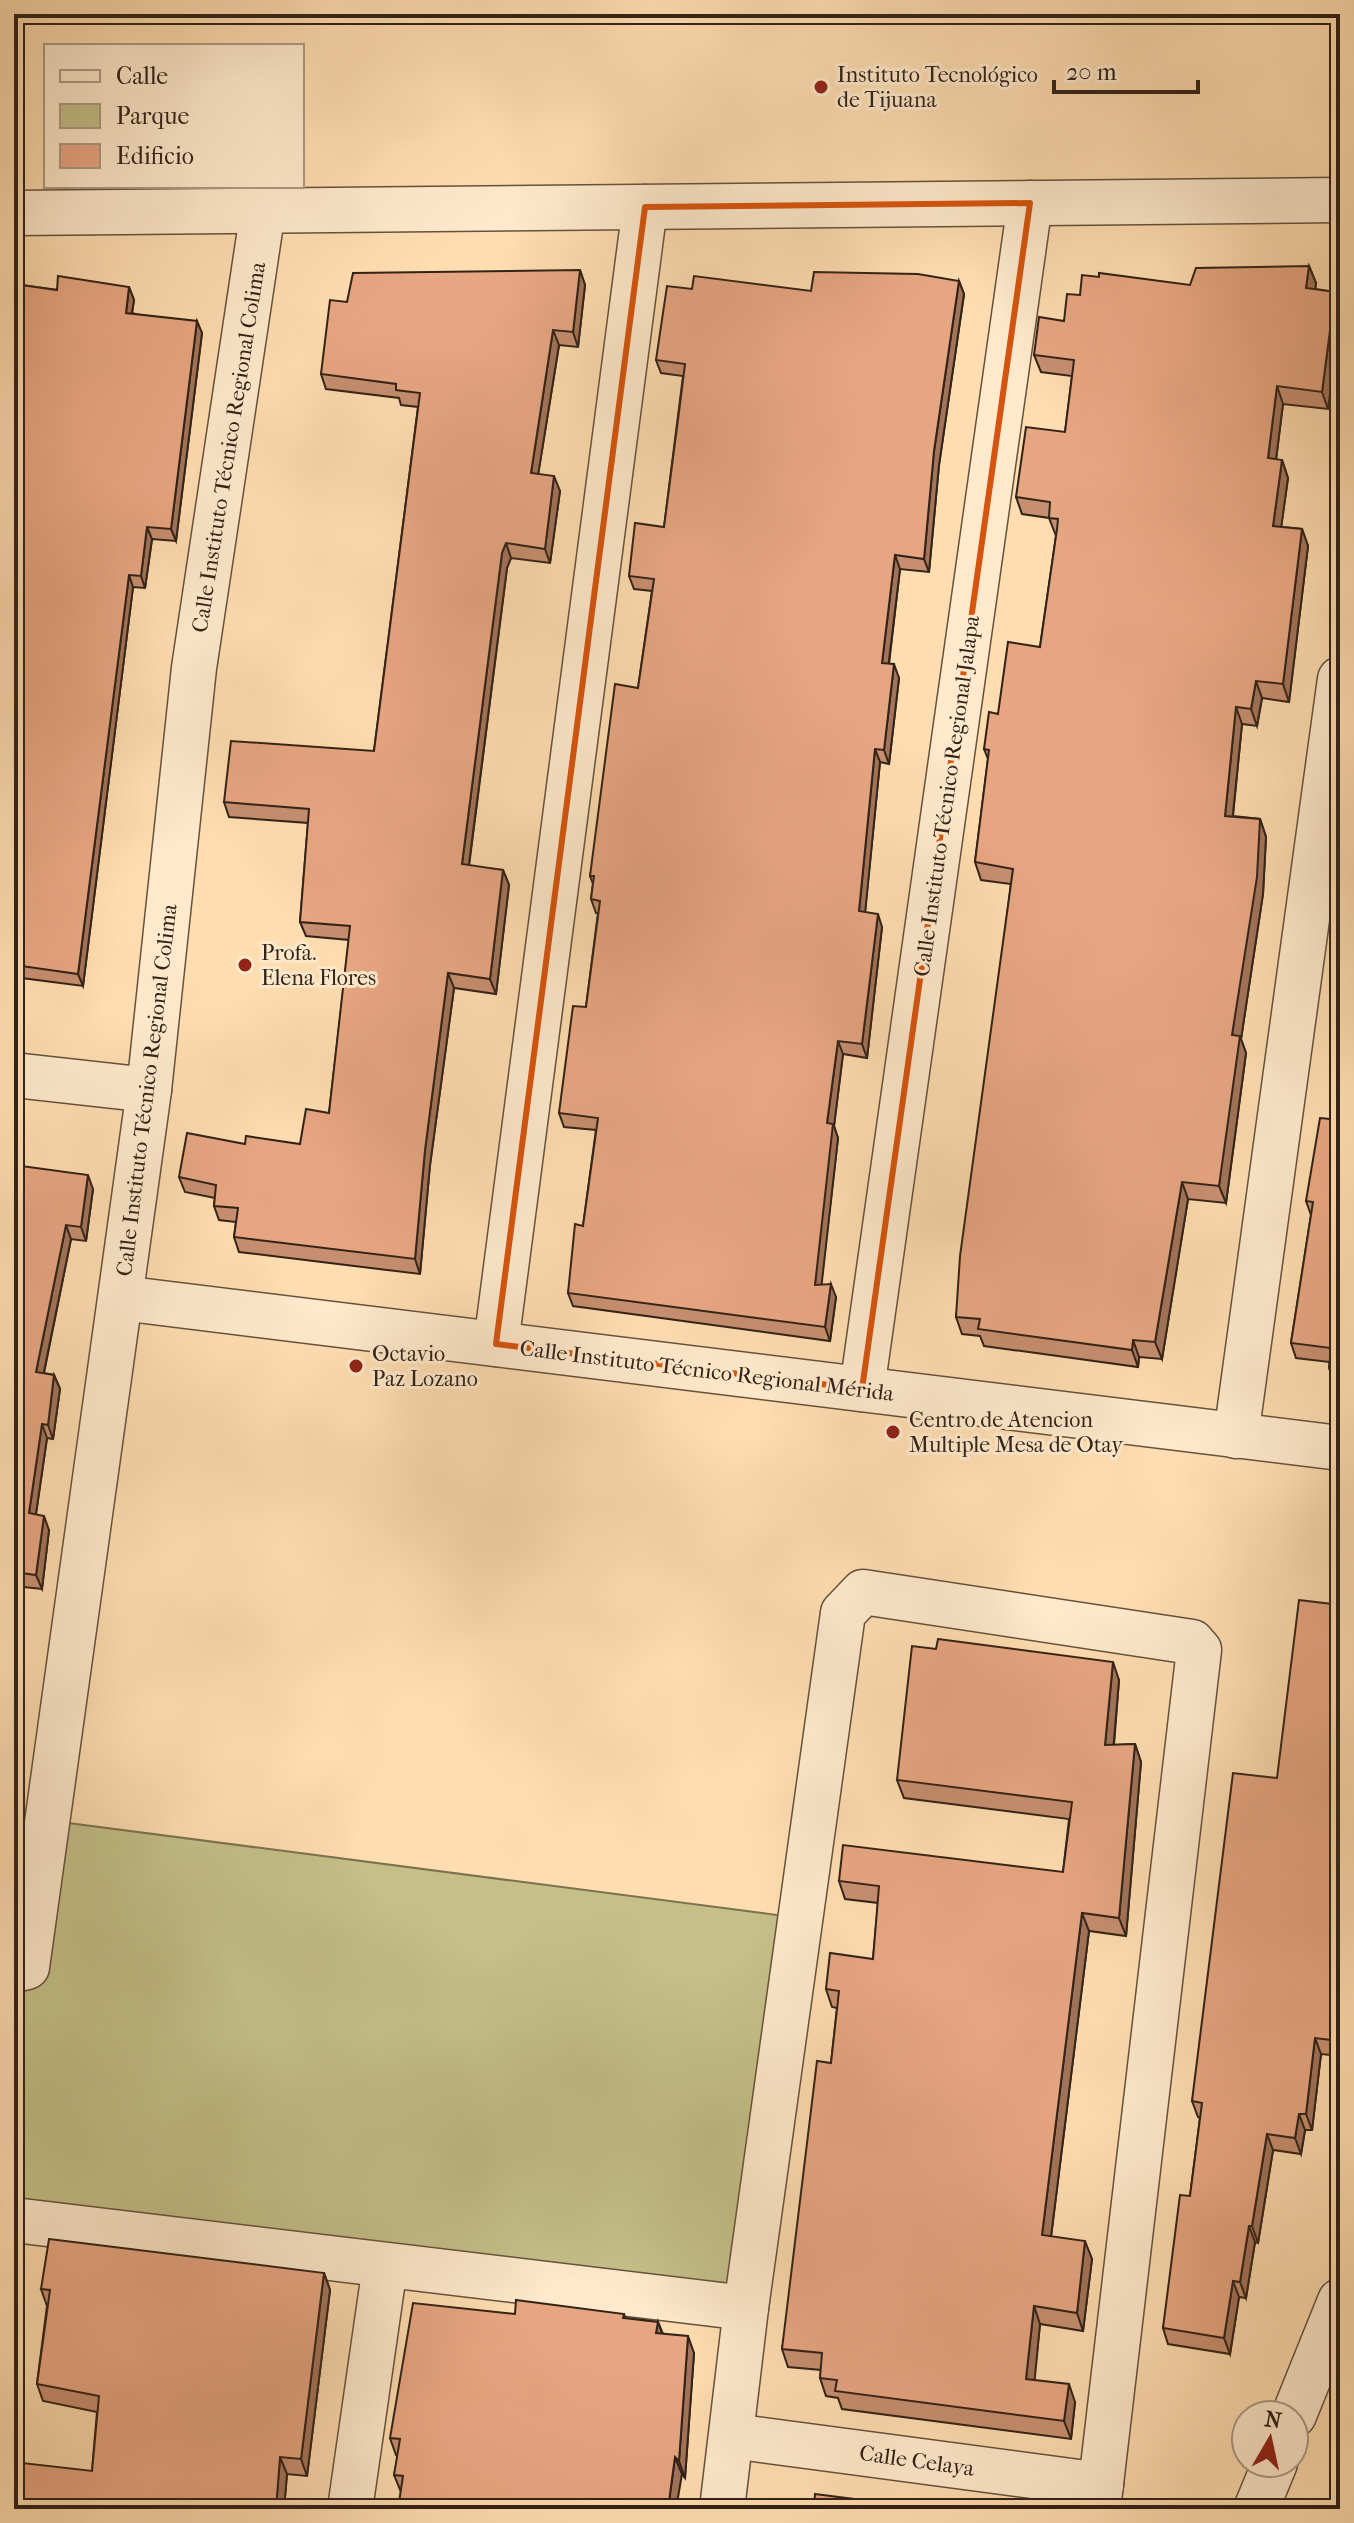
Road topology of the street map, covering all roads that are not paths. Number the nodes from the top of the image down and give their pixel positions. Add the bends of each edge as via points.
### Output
1 (1340, 200) edge
2 (1030, 203) junction
3 (645, 207) junction
4 (263, 210) junction
5 (14, 213) edge
6 (1340, 679) edge
7 (14, 1075) edge
8 (149, 1090) junction
9 (121, 1298) junction
10 (496, 1344) junction
11 (862, 1389) junction
12 (1236, 1436) junction
13 (1340, 1448) edge
14 (20, 1970) edge
15 (14, 2221) edge
16 (385, 2266) junction
17 (1340, 2301) edge
18 (746, 2308) junction
19 (1300, 2399) edge
20 (732, 2436) junction
21 (1268, 2479) edge
22 (1100, 2497) edge
23 (350, 2509) edge
24 (722, 2509) edge
25 (1256, 2509) edge

1 - 2 street
2 - 3 street
2 - 11 street, Calle Instituto Técnico Regional Jalapa
3 - 4 street
3 - 10 street
4 - 5 street
4 - 8 street, Calle Instituto Técnico Regional Colima via 194,668
6 - 12 street
7 - 8 street
8 - 9 street, Calle Instituto Técnico Regional Colima
9 - 10 street, Calle Instituto Técnico Regional Mérida
9 - 14 street, Calle Instituto Técnico Regional Colima
10 - 11 street, Calle Instituto Técnico Regional Mérida
11 - 12 street, Calle Instituto Técnico Regional Mérida
12 - 13 street, Calle Instituto Técnico Regional Mérida
15 - 16 street
16 - 18 street
16 - 23 street
17 - 19 street
18 - 20 street
18 - 22 street via 843,1613 863,1592 1192,1642 1199,1650
20 - 22 street, Calle Celaya
20 - 24 street
21 - 25 street

